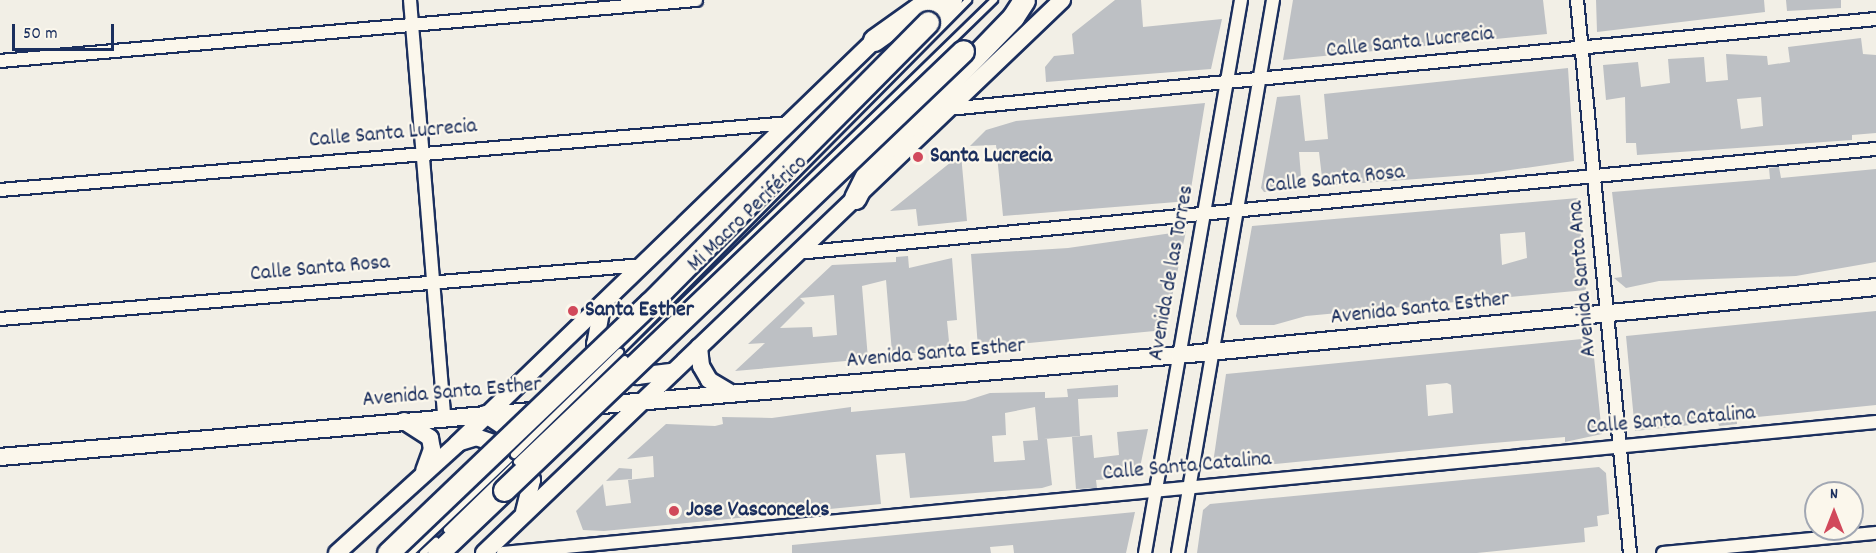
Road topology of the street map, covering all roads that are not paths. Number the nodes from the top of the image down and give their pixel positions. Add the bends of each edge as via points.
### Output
1 (410, 0) edge
2 (696, 0) edge
3 (916, 0) edge
4 (930, 0) edge
5 (951, 0) edge
6 (968, 0) edge
7 (994, 0) edge
8 (1018, 0) edge
9 (1024, 0) edge
10 (1062, 0) edge
11 (1241, 0) edge
12 (1273, 0) edge
13 (1577, 0) edge
14 (1876, 19) edge
15 (412, 25) junction
16 (874, 40) junction
17 (1582, 48) junction
18 (0, 61) edge
19 (1260, 79) junction
20 (1227, 82) junction
21 (948, 109) junction
22 (789, 123) junction
23 (1876, 149) edge
24 (423, 152) junction
25 (1594, 176) junction
26 (0, 190) edge
27 (855, 198) junction
28 (1237, 210) junction
29 (1204, 214) junction
30 (797, 253) junction
31 (643, 265) junction
32 (434, 280) junction
33 (1876, 287) edge
34 (604, 302) junction
35 (1607, 313) junction
36 (0, 319) edge
37 (594, 339) junction
38 (699, 346) junction
39 (1213, 352) junction
40 (1179, 355) junction
41 (672, 372) junction
42 (732, 394) junction
43 (644, 399) junction
44 (485, 414) junction
45 (444, 416) junction
46 (400, 420) junction
47 (1876, 422) edge
48 (457, 444) junction
49 (1620, 447) junction
50 (0, 457) edge
51 (423, 475) junction
52 (531, 475) junction
53 (1189, 488) junction
54 (1156, 491) junction
55 (523, 514) junction
56 (1876, 533) edge
57 (337, 553) edge
58 (388, 553) edge
59 (411, 553) edge
60 (423, 553) edge
61 (438, 553) edge
62 (483, 553) edge
63 (503, 553) edge
64 (1145, 553) edge
65 (1178, 553) edge
66 (1630, 553) edge
67 (1663, 553) edge

1 - 15 street
2 - 15 street
3 - 16 main road
4 - 16 highway
5 - 58 highway, bridge via 667,286
6 - 59 lane, Mi Macro Periférico, bridge via 620,352
7 - 60 lane, Mi Macro Periférico, bridge
8 - 61 highway, bridge
9 - 27 highway via 1013,17 873,162
10 - 21 main road
11 - 20 street, Avenida de las Torres
12 - 19 street
13 - 17 street, Avenida Santa Ana
14 - 17 street, Calle Santa Lucrecia
15 - 18 street
15 - 24 street
16 - 22 main road
17 - 19 street, Calle Santa Lucrecia
17 - 25 street, Avenida Santa Ana
19 - 20 street, Calle Santa Lucrecia
19 - 28 street
20 - 21 street, Calle Santa Lucrecia
20 - 29 street, Avenida de las Torres
21 - 27 main road
22 - 24 street, Calle Santa Lucrecia
22 - 31 main road
23 - 25 street, Calle Santa Rosa
24 - 26 street, Calle Santa Lucrecia
24 - 32 street
25 - 28 street, Calle Santa Rosa
25 - 35 street, Avenida Santa Ana
27 - 30 main road
28 - 29 street, Calle Santa Rosa
28 - 39 street
29 - 30 street, Calle Santa Rosa
29 - 40 street, Avenida de las Torres
30 - 38 main road
31 - 32 street, Calle Santa Rosa
31 - 34 main road
32 - 36 street, Calle Santa Rosa
32 - 45 street
33 - 35 main road, Avenida Santa Esther
34 - 37 main road
34 - 44 main road
35 - 39 main road, Avenida Santa Esther
35 - 49 street, Avenida Santa Ana
37 - 41 main road via 623,371 652,376
37 - 43 main road via 607,374 622,389
38 - 41 main road
38 - 42 main road via 701,366 709,380
39 - 40 main road, Avenida Santa Esther
39 - 53 street
40 - 42 main road, Avenida Santa Esther
40 - 54 street, Avenida de las Torres
41 - 43 main road
42 - 43 main road, Avenida Santa Esther
43 - 44 main road, Avenida Santa Esther
43 - 55 main road
44 - 45 main road, Avenida Santa Esther
44 - 48 main road
44 - 52 main road via 519,441
45 - 46 main road, Avenida Santa Esther
46 - 50 main road, Avenida Santa Esther
46 - 51 main road via 417,426 430,438 432,449
47 - 49 street, Calle Santa Catalina
48 - 51 main road
48 - 52 main road via 468,437 498,442 518,454
49 - 53 street, Calle Santa Catalina
49 - 66 street, Avenida Santa Ana
51 - 57 main road
52 - 55 main road
53 - 54 street, Calle Santa Catalina
53 - 65 street
54 - 63 street, Calle Santa Catalina
54 - 64 street, Avenida de las Torres
55 - 62 main road
56 - 67 street

